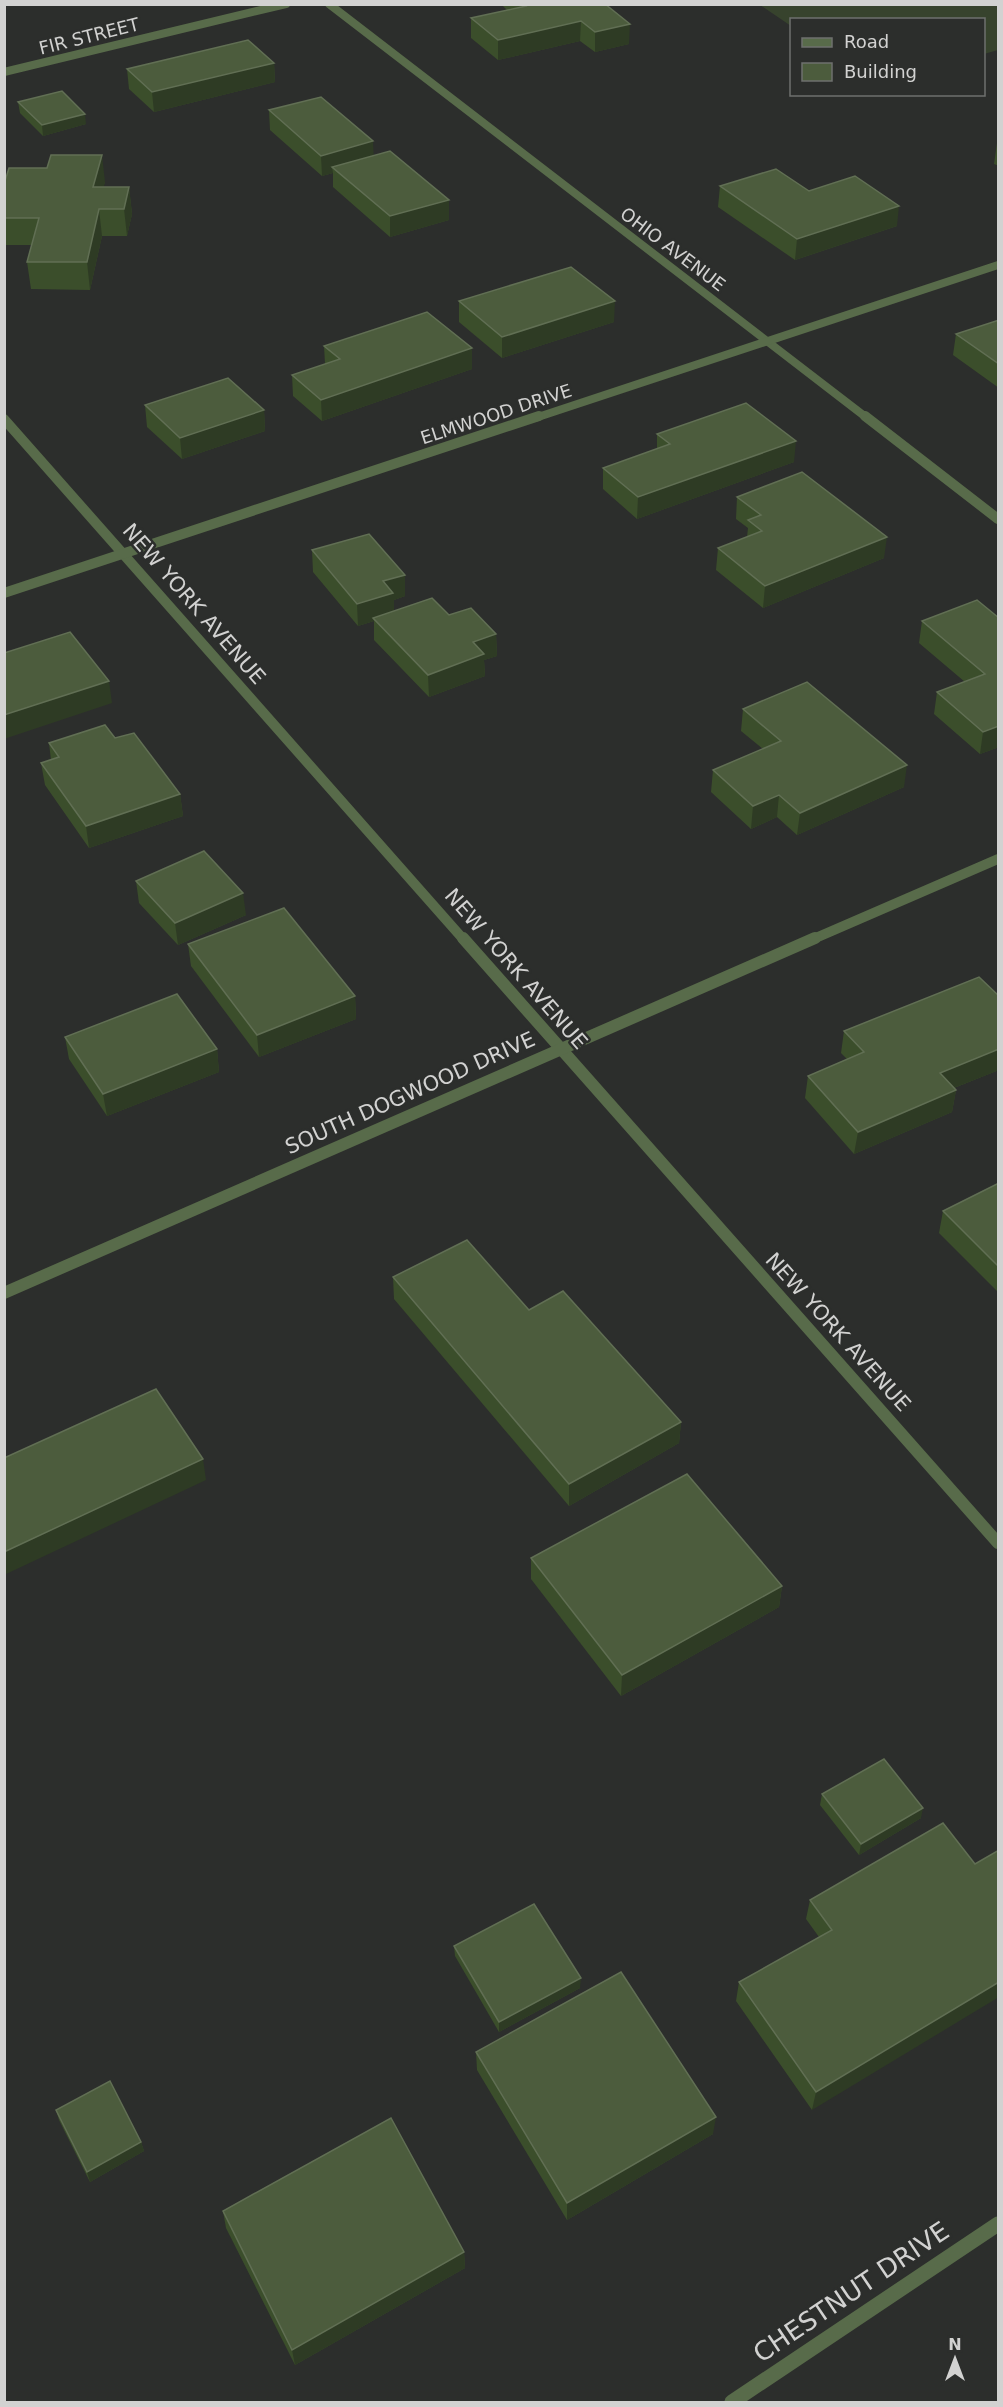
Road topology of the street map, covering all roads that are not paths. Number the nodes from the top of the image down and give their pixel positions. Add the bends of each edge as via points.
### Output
1 (286, 4) edge
2 (329, 4) edge
3 (4, 72) edge
4 (999, 265) edge
5 (770, 342) junction
6 (4, 419) edge
7 (999, 519) edge
8 (123, 554) junction
9 (4, 593) edge
10 (999, 859) edge
11 (560, 1048) junction
12 (4, 1293) edge
13 (999, 1543) edge
14 (999, 2224) edge
15 (732, 2403) edge

1 - 3 street, FIR STREET
2 - 5 street, OHIO AVENUE
4 - 5 street, ELMWOOD DRIVE
5 - 7 street, OHIO AVENUE
5 - 8 street, ELMWOOD DRIVE
6 - 8 street, NEW YORK AVENUE
8 - 9 street, ELMWOOD DRIVE
8 - 11 street, NEW YORK AVENUE
10 - 11 street, SOUTH DOGWOOD DRIVE
11 - 12 street, SOUTH DOGWOOD DRIVE
11 - 13 street, NEW YORK AVENUE
14 - 15 street, CHESTNUT DRIVE

